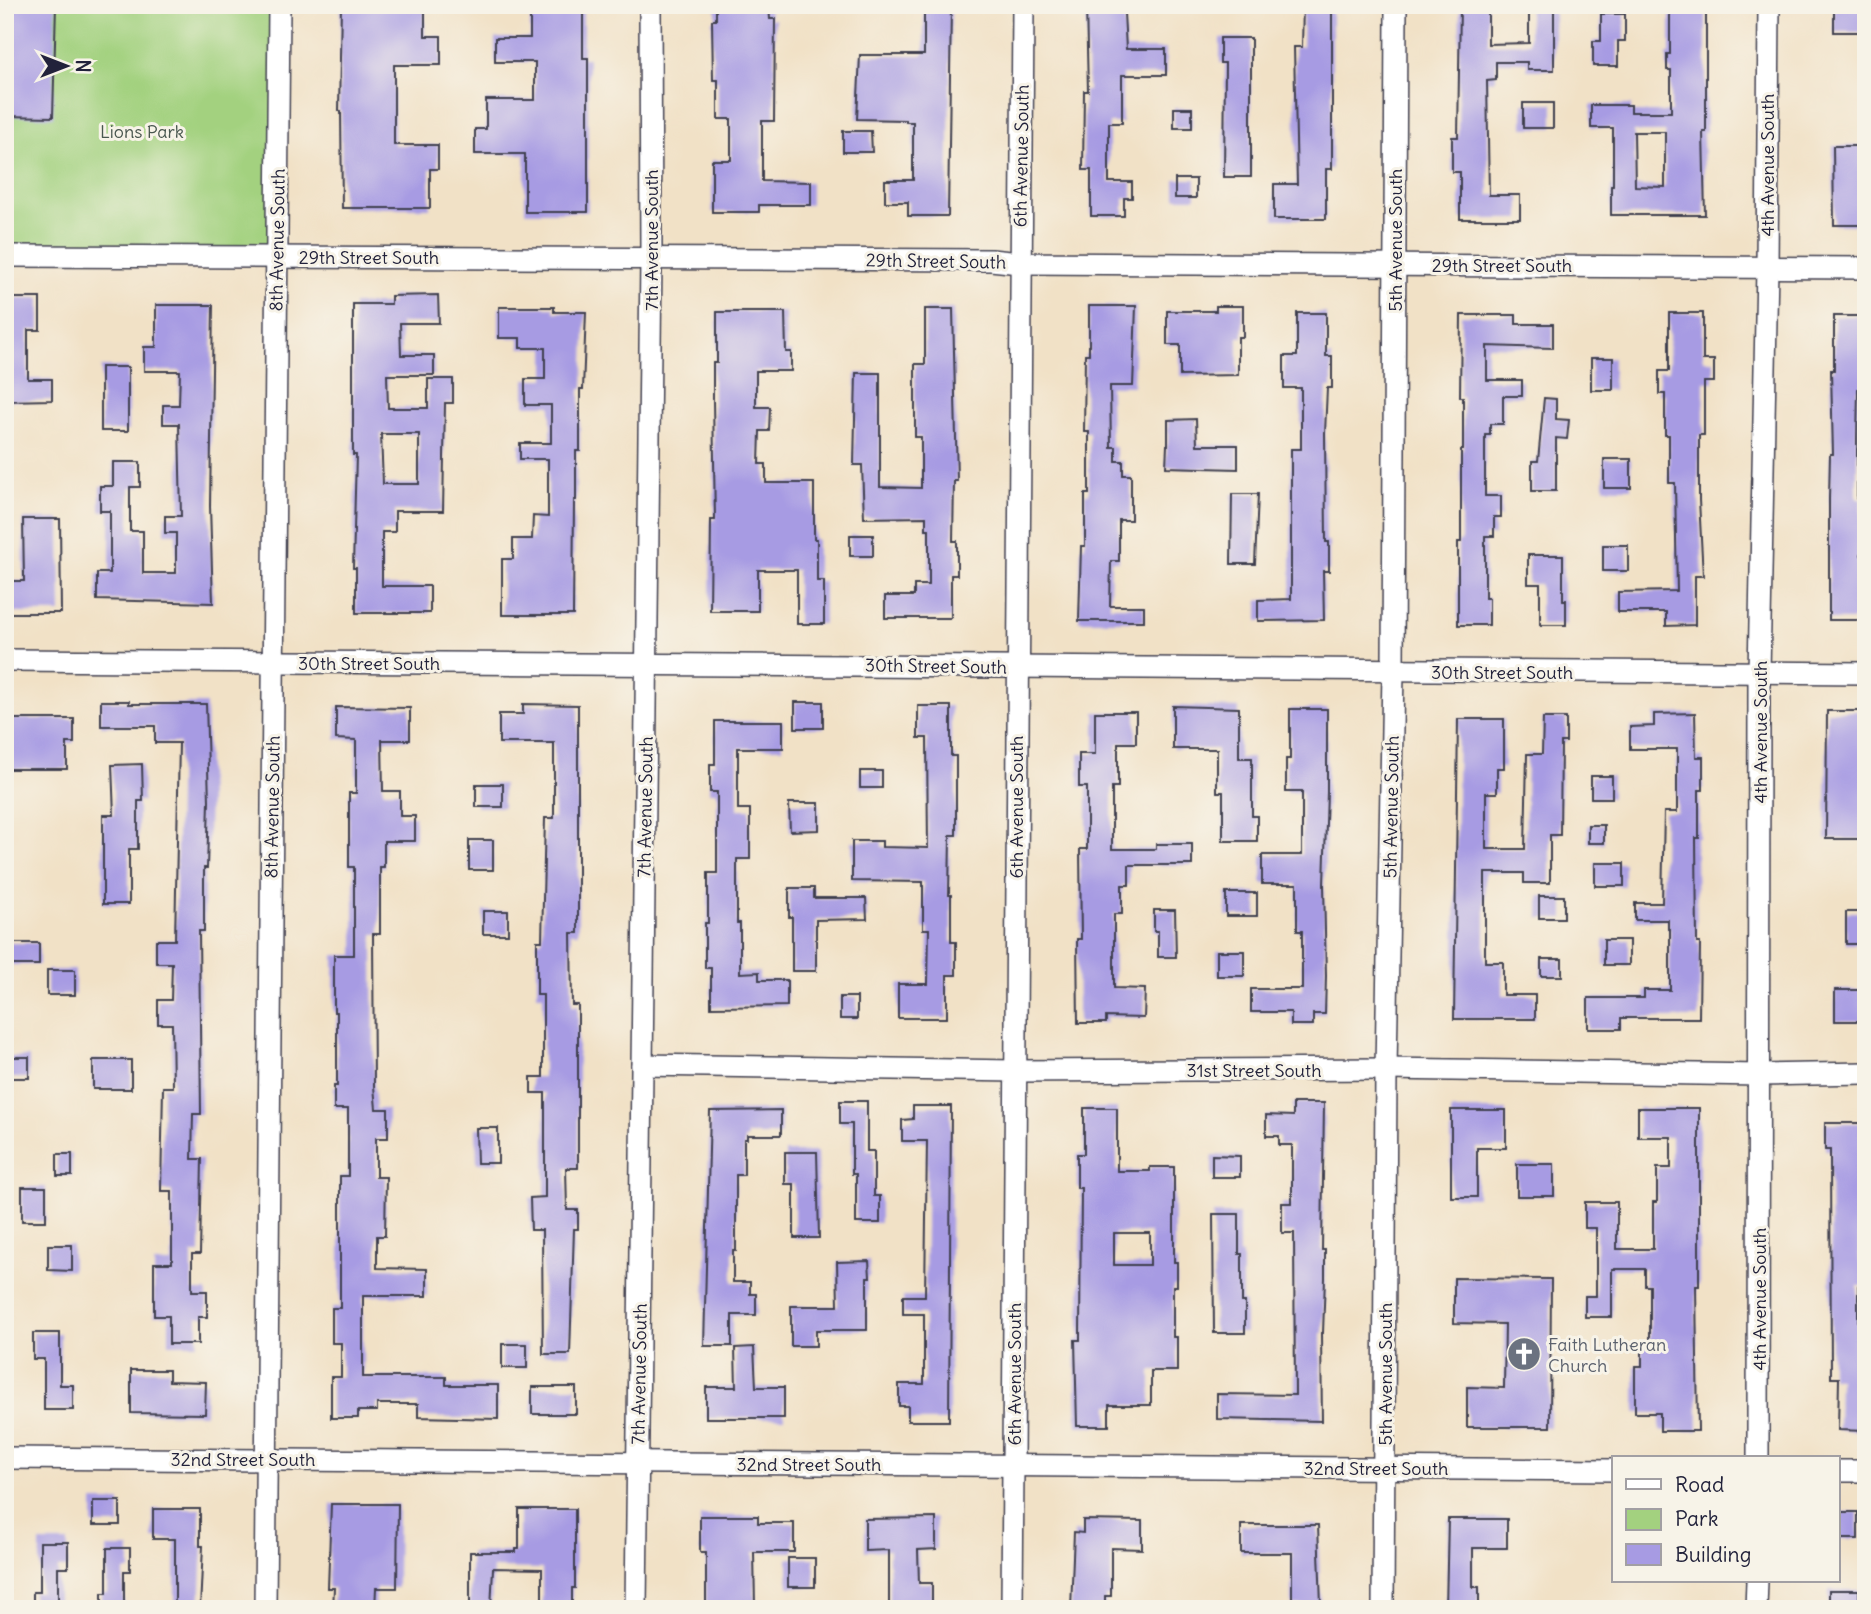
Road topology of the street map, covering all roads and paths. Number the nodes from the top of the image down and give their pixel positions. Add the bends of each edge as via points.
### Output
1 (279, 5) edge
2 (650, 5) edge
3 (1023, 5) edge
4 (1396, 5) edge
5 (1769, 5) edge
6 (5, 256) edge
7 (277, 257) junction
8 (651, 258) junction
9 (1020, 263) junction
10 (1395, 264) junction
11 (1767, 268) junction
12 (1866, 268) edge
13 (5, 660) edge
14 (273, 662) junction
15 (647, 664) junction
16 (1017, 667) junction
17 (1393, 671) junction
18 (1759, 673) junction
19 (1866, 673) edge
20 (642, 1065) junction
21 (1386, 1069) junction
22 (1015, 1070) junction
23 (1866, 1073) edge
24 (1760, 1075) junction
25 (1758, 1456) edge
26 (5, 1458) edge
27 (266, 1459) junction
28 (638, 1463) junction
29 (1013, 1466) junction
30 (1384, 1468) junction
31 (1612, 1470) edge
32 (1840, 1471) edge
33 (1866, 1471) edge
34 (1757, 1582) edge
35 (265, 1609) edge
36 (636, 1609) edge
37 (1012, 1609) edge
38 (1383, 1609) edge
39 (1756, 1609) edge

1 - 7 street, 8th Avenue South
2 - 8 street, 7th Avenue South
3 - 9 street, 6th Avenue South
4 - 10 street, 5th Avenue South
5 - 11 street, 4th Avenue South
6 - 7 street, 29th Street South
7 - 8 street, 29th Street South
7 - 14 street, 8th Avenue South
8 - 9 street, 29th Street South
8 - 15 street, 7th Avenue South
9 - 10 street, 29th Street South
9 - 16 street, 6th Avenue South
10 - 11 street, 29th Street South
10 - 17 street, 5th Avenue South
11 - 12 street, 29th Street South
11 - 18 street, 4th Avenue South
13 - 14 street, 30th Street South
14 - 15 street, 30th Street South
14 - 27 street, 8th Avenue South
15 - 16 street, 30th Street South
15 - 20 street, 7th Avenue South
16 - 17 street, 30th Street South
16 - 22 street, 6th Avenue South
17 - 18 street, 30th Street South
17 - 21 street, 5th Avenue South
18 - 19 street, 30th Street South
18 - 24 street, 4th Avenue South
20 - 22 street, 31st Street South
20 - 28 street, 7th Avenue South
21 - 22 street, 31st Street South
21 - 24 street, 31st Street South
21 - 30 street, 5th Avenue South
22 - 29 street, 6th Avenue South
23 - 24 street, 31st Street South
24 - 25 street, 4th Avenue South
26 - 27 street, 32nd Street South
27 - 28 street, 32nd Street South
27 - 35 street, 8th Avenue South
28 - 29 street, 32nd Street South
28 - 36 street, 7th Avenue South
29 - 30 street, 32nd Street South
29 - 37 street, 6th Avenue South
30 - 31 street, 32nd Street South
30 - 38 street, 5th Avenue South
32 - 33 street
34 - 39 street

